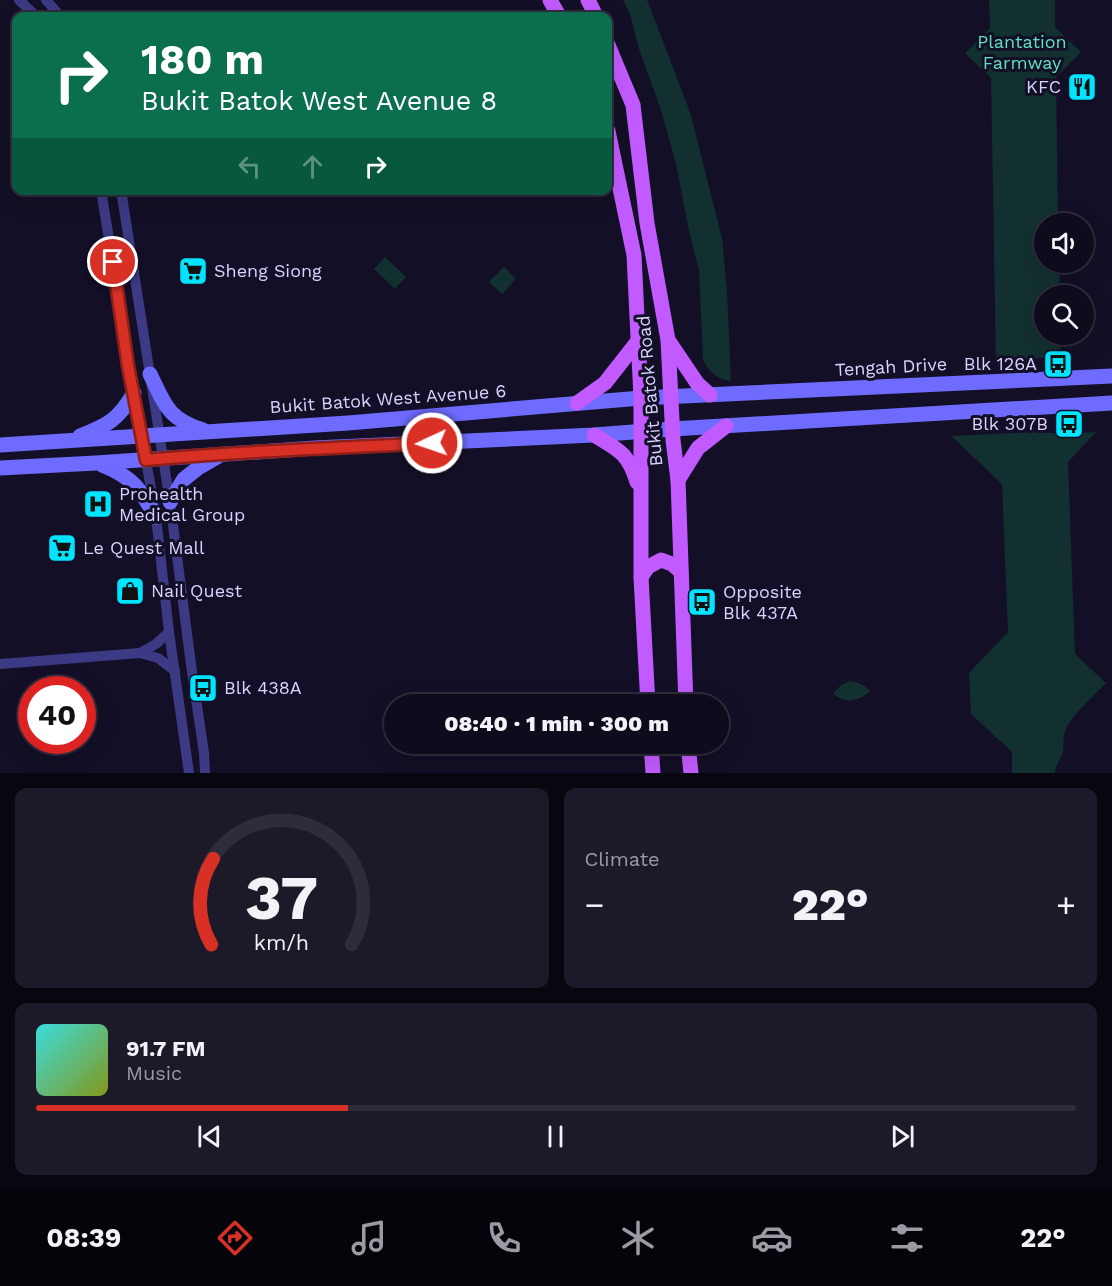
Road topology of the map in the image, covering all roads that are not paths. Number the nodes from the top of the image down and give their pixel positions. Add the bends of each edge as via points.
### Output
1 (19, 0) edge
2 (46, 0) edge
3 (32, 12) edge
4 (56, 12) edge
5 (612, 55) edge
6 (612, 150) edge
7 (102, 195) edge
8 (122, 195) edge
9 (668, 340) junction
10 (638, 341) junction
11 (150, 374) junction
12 (1112, 376) edge
13 (134, 393) junction
14 (710, 395) junction
15 (671, 396) junction
16 (641, 398) junction
17 (577, 403) junction
18 (1112, 403) edge
19 (726, 426) junction
20 (672, 429) junction
21 (208, 431) junction
22 (641, 431) junction
23 (160, 435) junction
24 (594, 435) junction
25 (142, 437) junction
26 (66, 442) junction
27 (0, 445) edge
28 (220, 455) junction
29 (163, 458) junction
30 (146, 460) junction
31 (96, 463) junction
32 (0, 468) edge
33 (678, 480) junction
34 (641, 494) junction
35 (170, 502) junction
36 (156, 517) junction
37 (681, 572) junction
38 (641, 577) junction
39 (169, 632) junction
40 (140, 653) junction
41 (0, 664) edge
42 (175, 671) junction
43 (647, 694) edge
44 (686, 694) edge
45 (652, 754) edge
46 (689, 754) edge
47 (189, 773) edge
48 (205, 773) edge
49 (653, 773) edge
50 (691, 773) edge

1 - 3 street
2 - 4 street
5 - 9 main road, Bukit Batok Road via 633,105 646,223
6 - 10 main road, Bukit Batok Road via 634,255
7 - 13 street
8 - 11 street
9 - 14 main road via 697,383
9 - 15 main road, Bukit Batok Road
10 - 16 main road, Bukit Batok Road
10 - 17 main road via 605,383
11 - 21 street via 174,416
11 - 23 street
12 - 14 street, Tengah Drive
13 - 25 street
13 - 26 street via 111,423
14 - 15 street, Tengah Drive
15 - 16 street, Bukit Batok West Avenue 6
15 - 20 main road, Bukit Batok Road
16 - 17 street, Bukit Batok West Avenue 6
16 - 22 main road, Bukit Batok Road
17 - 21 street, Bukit Batok West Avenue 6
18 - 19 street
19 - 20 street
19 - 33 main road via 698,448
20 - 22 street
20 - 33 main road, Bukit Batok Road
21 - 23 street, Bukit Batok West Avenue 6
22 - 24 street
22 - 34 main road, Bukit Batok Road
23 - 25 street, Bukit Batok West Avenue 6
23 - 29 street
24 - 28 street
24 - 34 main road via 627,457
25 - 26 street, Bukit Batok West Avenue 6
25 - 30 street
26 - 27 street, Bukit Batok West Avenue 6
28 - 29 street
28 - 35 street via 184,479
29 - 30 street
29 - 35 street
30 - 31 street
30 - 36 street
31 - 32 street
31 - 36 street via 130,479
33 - 37 main road, Bukit Batok Road
34 - 38 main road, Bukit Batok Road
35 - 48 street
36 - 39 street
37 - 38 main road via 660,560
37 - 44 main road, Bukit Batok Road
38 - 43 main road, Bukit Batok Road
39 - 40 street
39 - 42 street
40 - 41 street
40 - 42 street via 163,660
42 - 47 street
45 - 49 main road
46 - 50 main road

